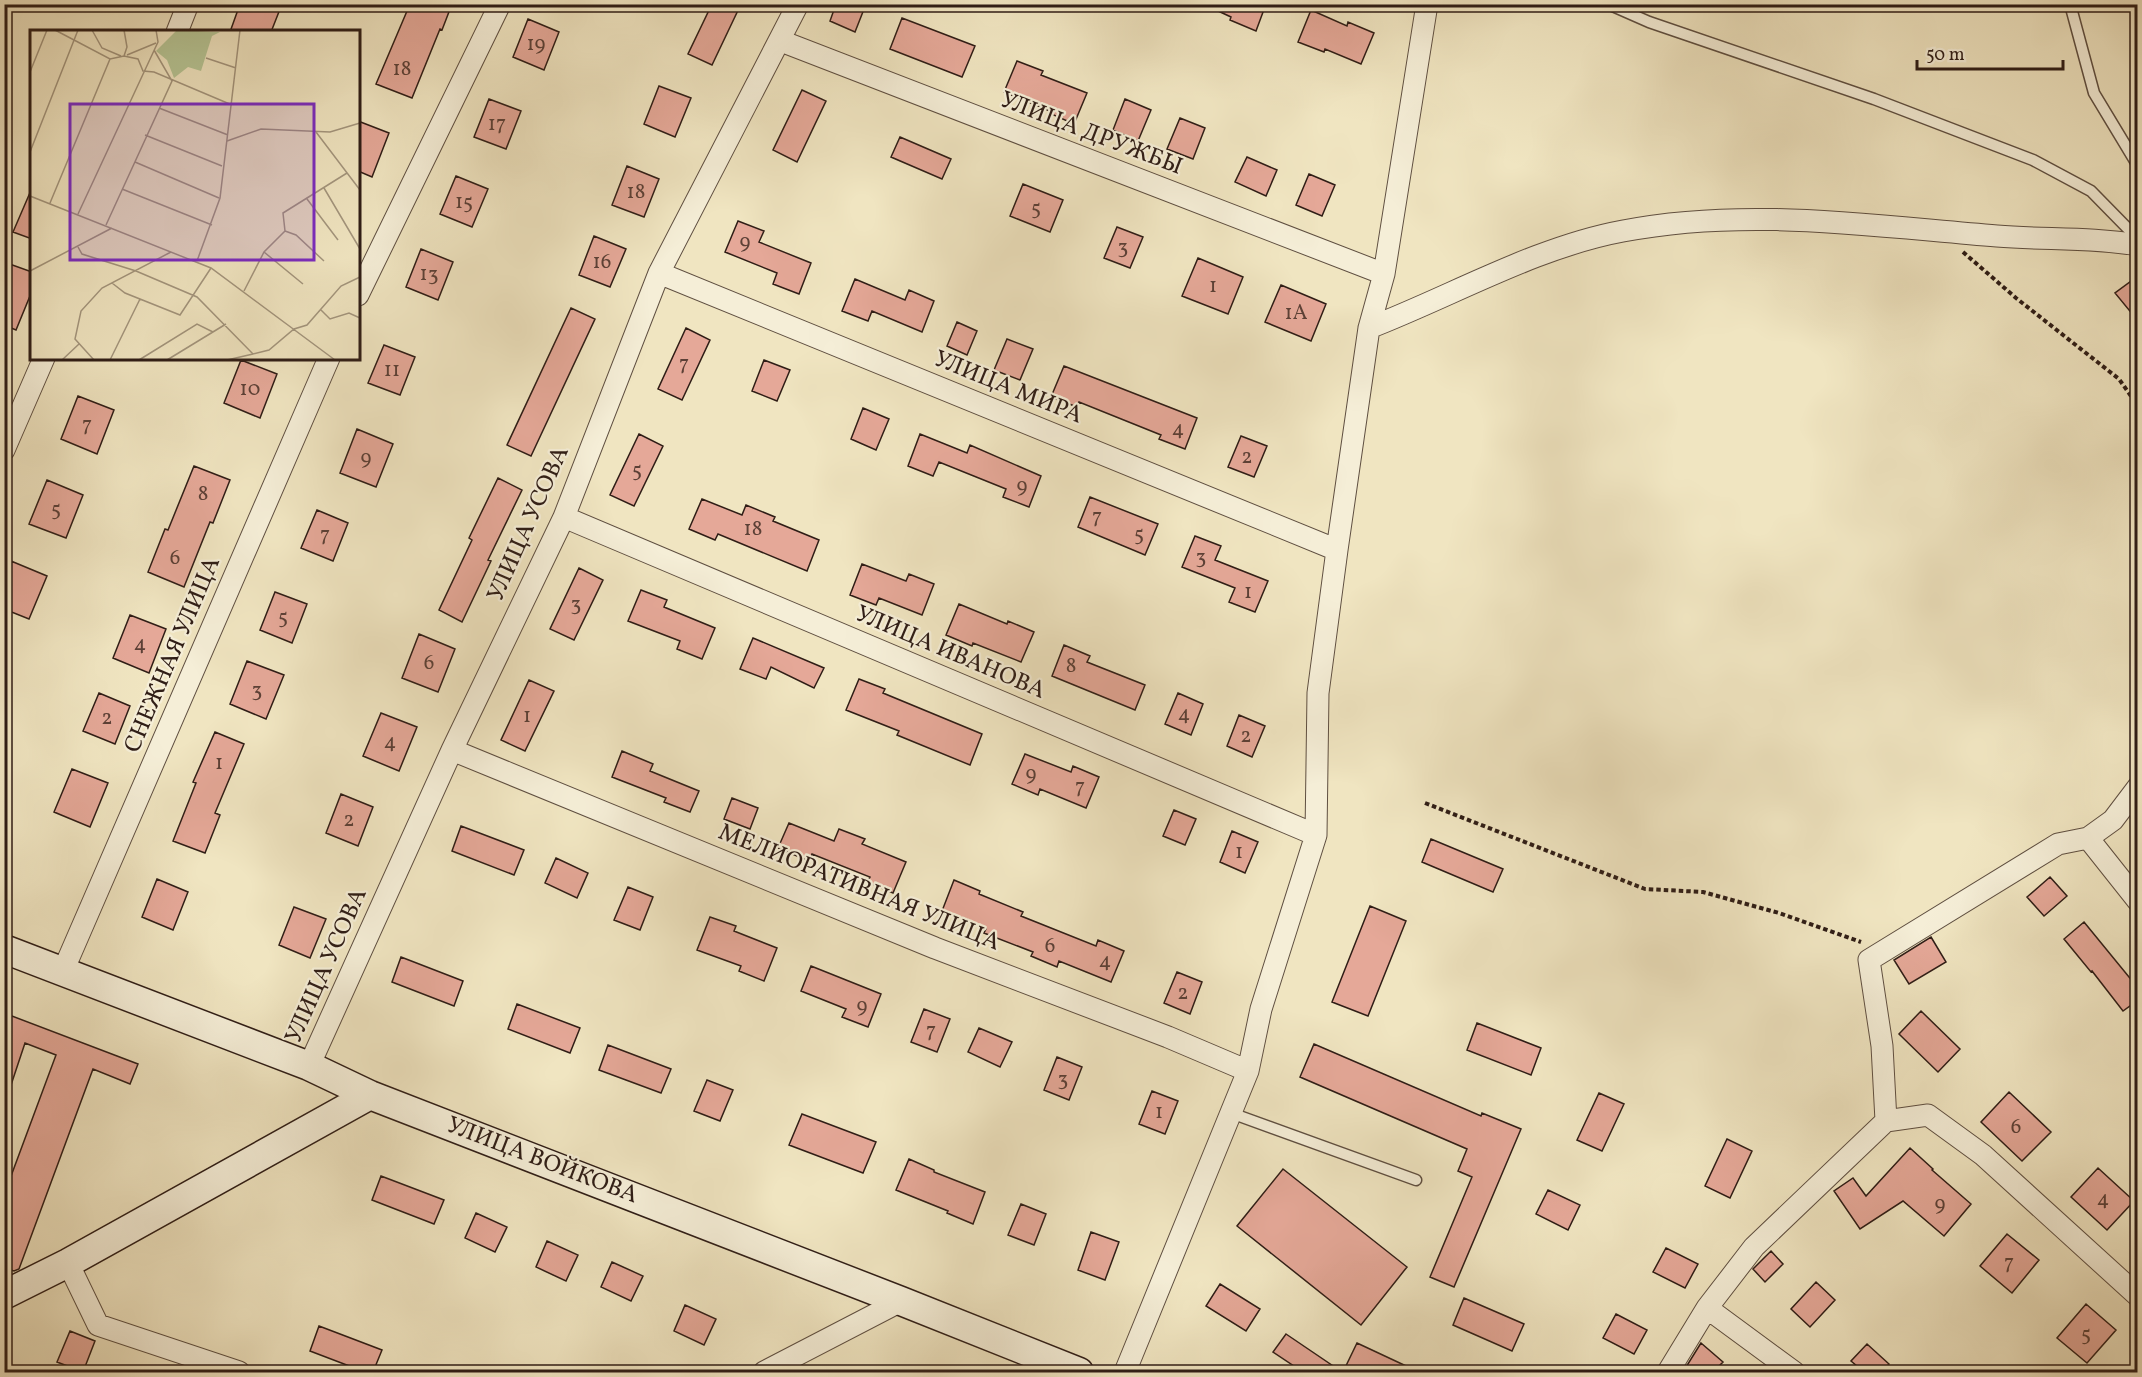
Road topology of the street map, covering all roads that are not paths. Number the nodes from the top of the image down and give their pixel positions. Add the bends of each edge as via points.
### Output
1 (188, 4) edge
2 (500, 4) edge
3 (798, 4) edge
4 (1608, 4) edge
5 (2070, 4) edge
6 (1422, 6) edge
7 (178, 30) edge
8 (781, 41) junction
9 (2138, 166) edge
10 (2138, 239) edge
11 (2138, 245) edge
12 (659, 273) junction
13 (1384, 274) junction
14 (360, 291) edge
15 (1369, 328) junction
16 (43, 360) edge
17 (328, 360) edge
18 (4, 450) edge
19 (564, 517) junction
20 (1337, 550) junction
21 (452, 750) junction
22 (2138, 787) edge
23 (1316, 835) junction
24 (2088, 838) junction
25 (2138, 901) edge
26 (4, 949) edge
27 (63, 971) junction
28 (309, 1066) junction
29 (1248, 1071) junction
30 (370, 1095) junction
31 (1231, 1113) junction
32 (1886, 1121) junction
33 (1416, 1180) dead end
34 (68, 1263) junction
35 (4, 1295) edge
36 (2138, 1296) edge
37 (901, 1301) junction
38 (1707, 1308) junction
39 (239, 1372) edge
40 (764, 1372) edge
41 (1079, 1372) edge
42 (1125, 1372) edge
43 (1668, 1372) edge
44 (1794, 1372) edge

1 - 7 street
2 - 14 street
3 - 8 street, УЛИЦА УСОВА
4 - 10 lane via 2033,160 2091,191
5 - 9 lane via 2094,93
6 - 13 street
8 - 12 street, УЛИЦА УСОВА
8 - 13 street, УЛИЦА ДРУЖБЫ
11 - 15 street via 1852,222 1758,218 1681,222 1621,231 1561,248
12 - 19 street, УЛИЦА УСОВА
12 - 20 street, УЛИЦА МИРА
13 - 15 street
15 - 20 street
16 - 18 street
17 - 27 street, СНЕЖНАЯ УЛИЦА
19 - 21 street, УЛИЦА УСОВА
19 - 23 street, УЛИЦА ИВАНОВА
20 - 23 street via 1318,693
21 - 28 street, УЛИЦА УСОВА
21 - 29 street, МЕЛИОРАТИВНАЯ УЛИЦА
22 - 24 street via 2113,820
23 - 29 street via 1261,1009
24 - 25 street
24 - 32 street via 2058,844 1869,960 1882,1046
26 - 27 main road, УЛИЦА ВОЙКОВА
27 - 28 main road, УЛИЦА ВОЙКОВА
28 - 30 main road, УЛИЦА ВОЙКОВА
29 - 31 street
30 - 34 main road
30 - 37 main road, УЛИЦА ВОЙКОВА
31 - 33 lane
31 - 42 street
32 - 36 street via 1928,1115 1983,1155
32 - 38 street via 1754,1247
34 - 35 main road
34 - 39 street via 98,1325
37 - 40 street
37 - 41 main road, УЛИЦА ВОЙКОВА
38 - 43 street
38 - 44 street

